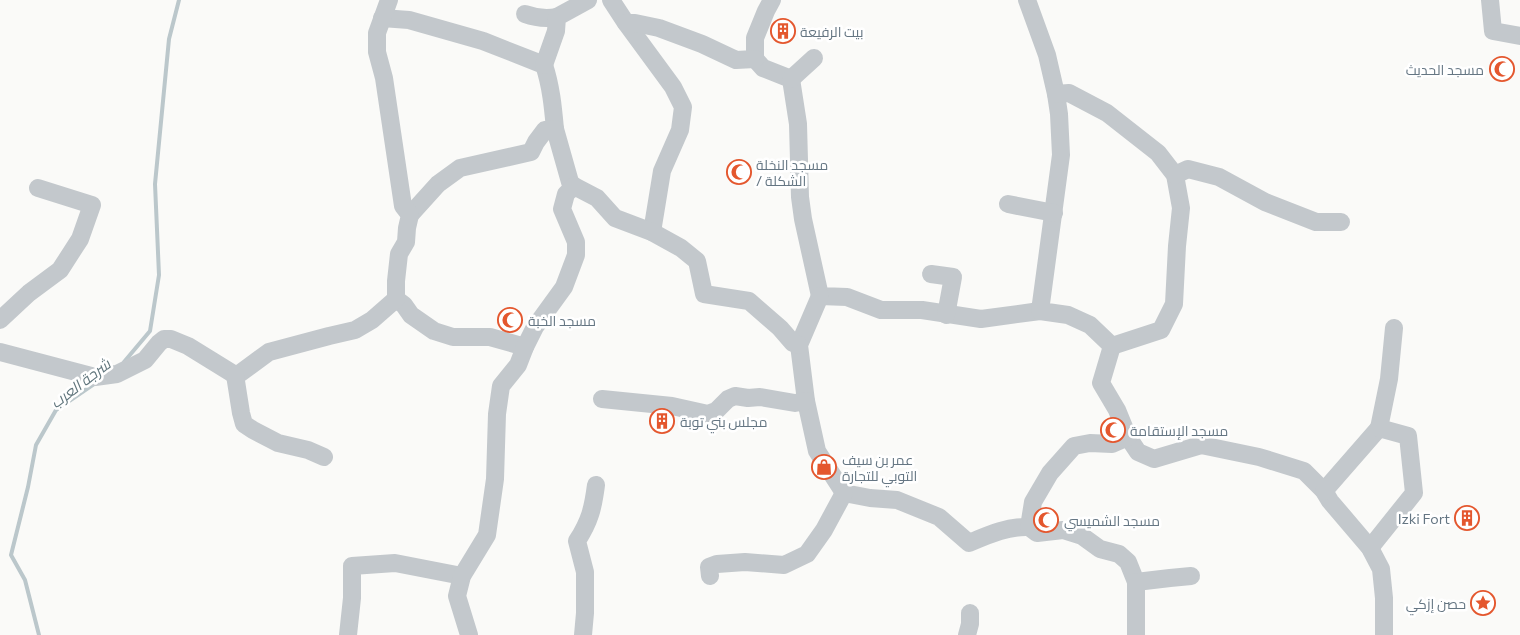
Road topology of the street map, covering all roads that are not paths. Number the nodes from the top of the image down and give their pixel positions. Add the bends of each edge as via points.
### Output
1 (389, 0) edge
2 (588, 0) edge
3 (611, 0) edge
4 (772, 0) edge
5 (1027, 0) edge
6 (1490, 0) edge
7 (525, 14) dead end
8 (557, 17) junction
9 (382, 18) junction
10 (626, 23) junction
11 (1520, 36) edge
12 (755, 58) junction
13 (814, 58) dead end
14 (544, 65) junction
15 (791, 79) junction
16 (1056, 94) junction
17 (555, 129) junction
18 (1174, 175) junction
19 (574, 186) junction
20 (38, 188) dead end
21 (1008, 204) dead end
22 (1054, 213) junction
23 (410, 216) junction
24 (1341, 222) dead end
25 (652, 232) junction
26 (931, 274) dead end
27 (820, 296) junction
28 (396, 299) junction
29 (1040, 311) junction
30 (946, 315) junction
31 (0, 320) edge
32 (1394, 328) dead end
33 (799, 345) junction
34 (1112, 346) junction
35 (525, 347) junction
36 (0, 352) edge
37 (234, 375) junction
38 (602, 399) dead end
39 (806, 401) junction
40 (1378, 428) junction
41 (1128, 437) junction
42 (324, 457) dead end
43 (596, 485) dead end
44 (1324, 491) junction
45 (844, 493) junction
46 (1029, 527) junction
47 (1370, 548) junction
48 (462, 576) junction
49 (710, 576) dead end
50 (1191, 576) dead end
51 (1136, 582) junction
52 (970, 613) dead end
53 (348, 635) edge
54 (468, 635) edge
55 (583, 635) edge
56 (967, 635) edge
57 (1136, 635) edge
58 (1384, 635) edge

1 - 9 street
2 - 8 street
3 - 10 street
4 - 12 street via 755,38
5 - 16 street via 1047,55
6 - 11 street via 1493,31
7 - 8 street via 534,18
8 - 14 street
9 - 14 street via 409,20 483,41
9 - 23 street via 377,52 384,78 403,206
10 - 12 street via 659,28 736,60
10 - 25 street via 673,87 683,107 680,130 662,171
12 - 15 street via 763,68
13 - 15 street
14 - 17 street via 553,101
15 - 27 street via 798,124 802,212
16 - 18 street via 1069,93 1107,113 1158,153
16 - 22 street via 1061,155
17 - 19 street via 570,182
17 - 23 street via 545,130 531,152 460,168 438,184
18 - 24 street via 1188,169 1219,177 1265,202 1316,222
18 - 34 street via 1181,208 1174,304 1161,330
19 - 25 street via 597,198 615,218
19 - 35 street via 566,194 562,208 576,242 576,255 564,287 535,327
20 - 31 street via 92,205 80,239 60,270
21 - 22 street
22 - 29 street
23 - 28 street via 406,242 399,254
25 - 33 street via 698,261 704,294 749,301
26 - 30 street via 953,277
27 - 30 street via 847,297 881,310 922,310
27 - 33 street
28 - 35 street via 411,315 434,331 453,337 490,337
28 - 37 street via 355,330 269,352
29 - 30 street via 981,319
29 - 34 street via 1068,315 1090,325
32 - 40 street via 1389,379
33 - 39 street
34 - 41 street via 1101,383
35 - 48 street via 518,365 501,386 495,479 487,536
36 - 37 street via 95,377 117,374 145,360 159,342 171,339
37 - 42 street via 244,424 278,443
38 - 39 street via 672,406 708,414 735,396 795,404
39 - 45 street via 817,451
40 - 44 street
40 - 47 street via 1408,436 1414,493
41 - 44 street via 1138,452 1154,459 1201,445 1259,457 1304,471
41 - 46 street via 1112,444 1074,446 1050,473 1033,502
43 - 55 street via 593,510 577,541 585,572
44 - 47 street
45 - 46 street via 897,500 939,517 969,543 1005,529
45 - 49 street via 807,554 784,564 717,564 709,567
46 - 51 street via 1037,533 1063,530 1082,536 1100,549 1119,554 1128,562
47 - 58 street via 1381,569
48 - 53 street via 395,562 352,566
48 - 54 street via 457,596
50 - 51 street
51 - 57 street
52 - 56 street

